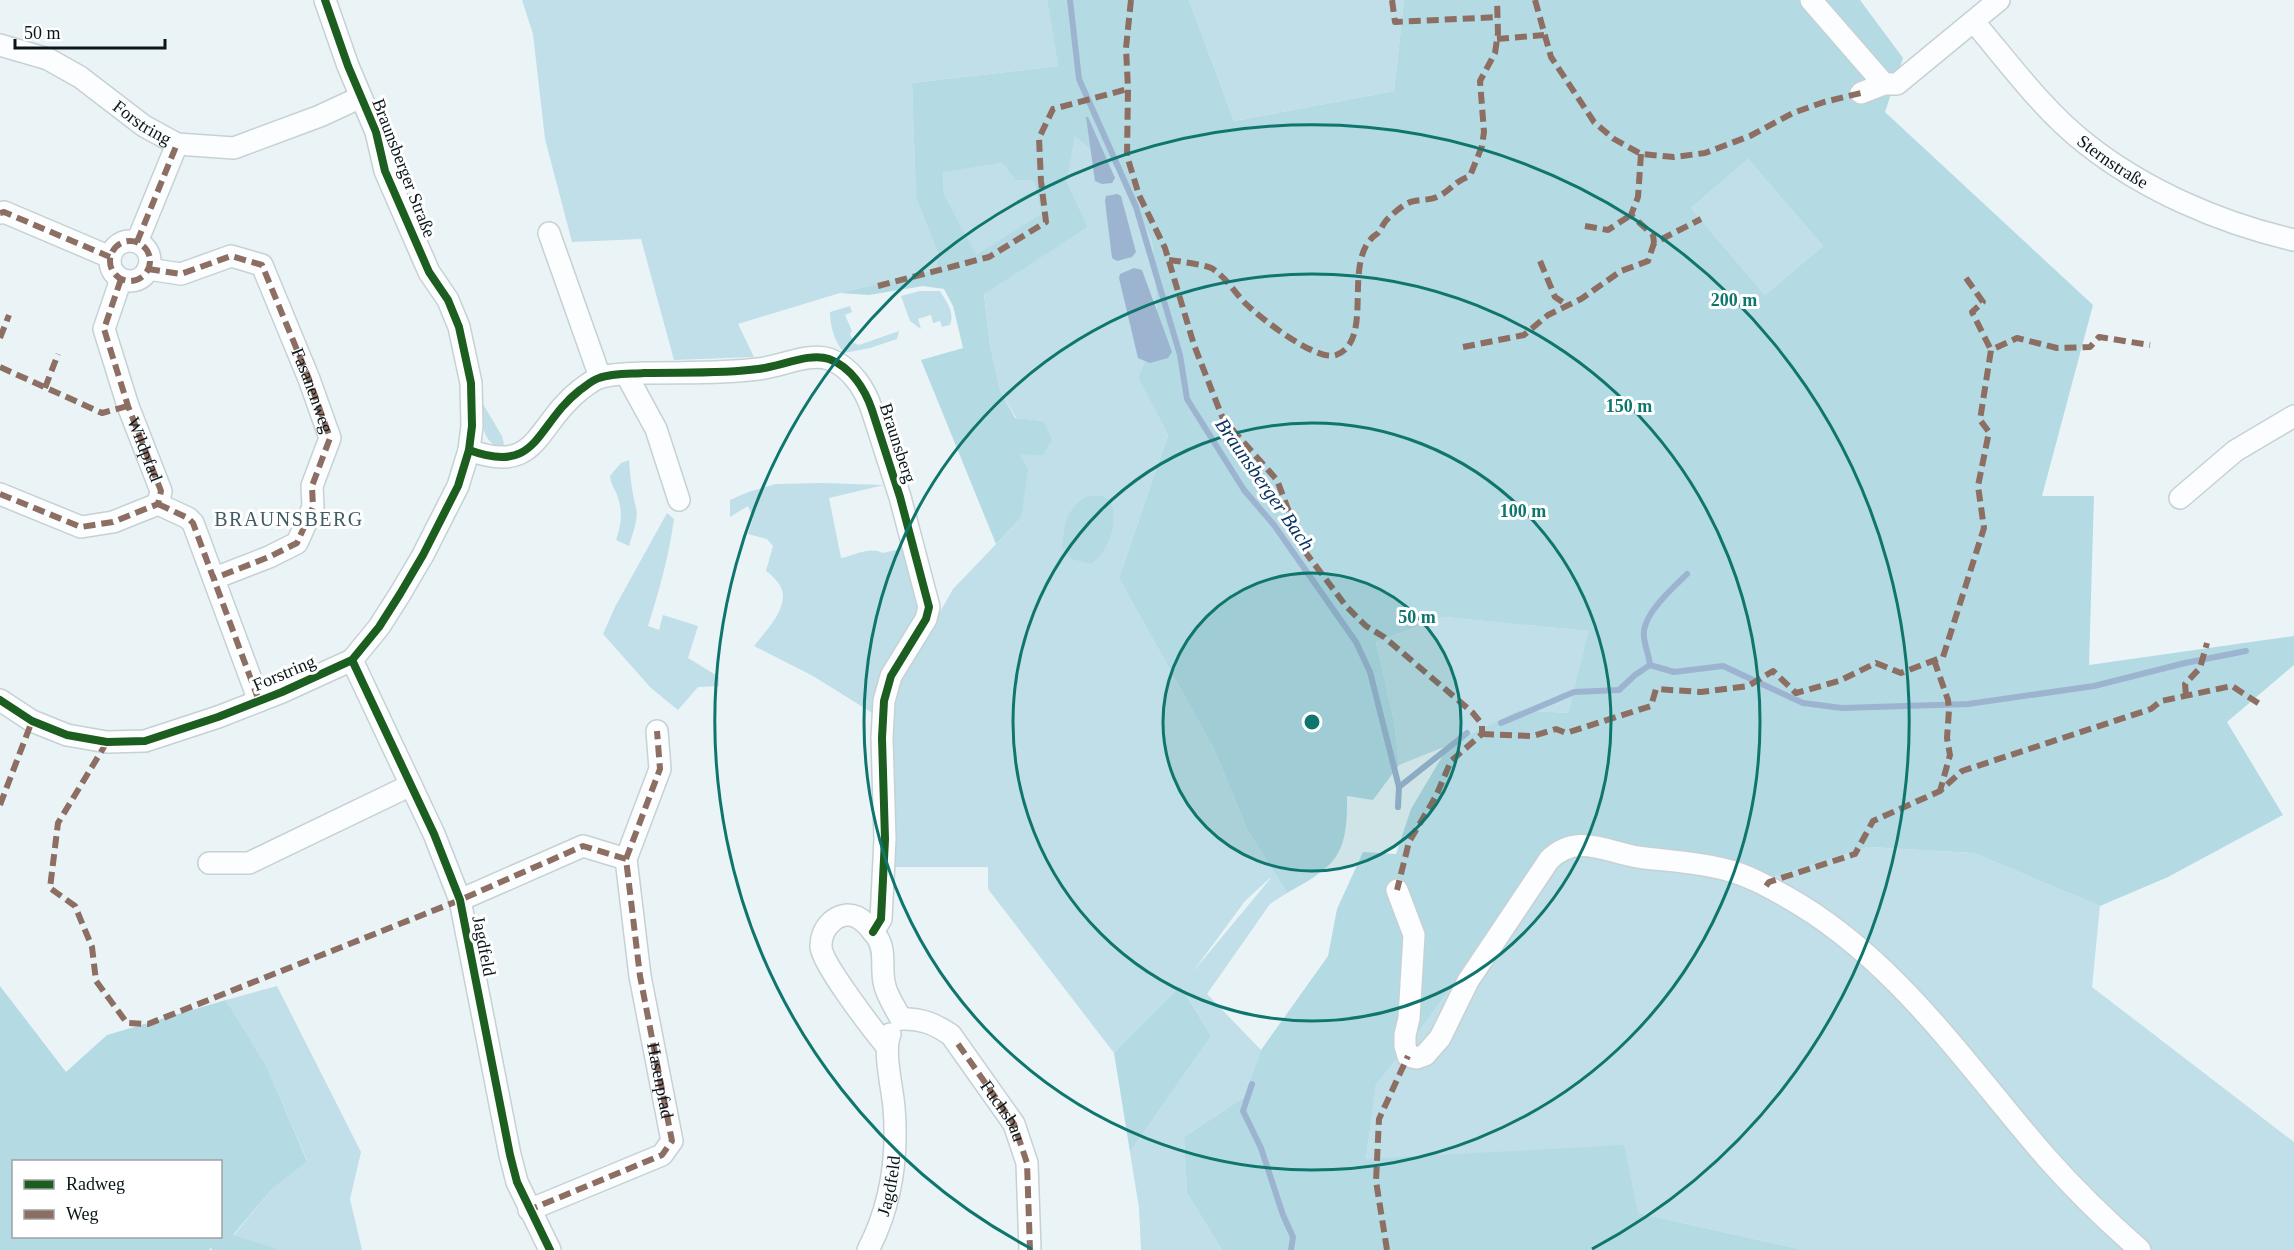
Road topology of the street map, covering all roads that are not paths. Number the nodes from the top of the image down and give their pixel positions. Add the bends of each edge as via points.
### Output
1 (325, 0) edge
2 (1811, 0) edge
3 (2000, 0) edge
4 (1974, 22) junction
5 (0, 45) edge
6 (1884, 84) junction
7 (1861, 93) dead end
8 (361, 97) junction
9 (177, 144) junction
10 (0, 213) edge
11 (549, 233) dead end
12 (2294, 240) edge
13 (137, 242) junction
14 (110, 257) junction
15 (148, 269) junction
16 (121, 279) junction
17 (626, 374) junction
18 (600, 377) junction
19 (2294, 416) edge
20 (469, 450) junction
21 (0, 494) edge
22 (2181, 498) dead end
23 (679, 500) dead end
24 (158, 504) junction
25 (215, 579) junction
26 (352, 660) junction
27 (0, 700) edge
28 (259, 701) junction
29 (657, 731) dead end
30 (411, 785) junction
31 (626, 859) junction
32 (208, 863) dead end
33 (1397, 890) dead end
34 (460, 900) junction
35 (873, 932) junction
36 (901, 1019) junction
37 (887, 1047) junction
38 (529, 1210) junction
39 (550, 1250) edge
40 (868, 1250) edge
41 (1030, 1250) edge
42 (2140, 1250) edge

1 - 8 street, Braunsberger Straße
2 - 6 street
3 - 4 street
4 - 6 street via 1898,84
4 - 12 street, Sternstraße via 2036,96 2084,142 2128,173 2186,203
5 - 9 street, Forstring via 48,59 80,77 144,126
6 - 7 street
8 - 9 street, Forstring via 234,148
8 - 20 street, Braunsberger Straße via 376,132 385,171 429,272 448,300 459,327 471,383
9 - 13 street
10 - 14 street
11 - 18 street
13 - 14 street via 120,243
13 - 15 street via 148,253
14 - 16 street via 111,269
15 - 16 street via 137,279
15 - 25 street, Fasanenweg via 182,274 231,256 262,265 330,438 312,486 313,507 297,543
16 - 24 street, Wildpfad via 104,329 161,491
17 - 18 street, Braunsberg
17 - 23 street via 656,429
17 - 35 street, Braunsberg via 758,369 819,357 839,363 867,396 900,497 929,607 926,619 891,676 884,701 885,839 881,918
18 - 20 street, Braunsberg via 564,405 519,456 497,458
19 - 22 street via 2235,451
20 - 26 street, Forstring via 458,486 423,555 379,627
21 - 24 street via 81,527 113,522
24 - 25 street, Wildpfad via 193,523
25 - 28 street, Wildpfad
26 - 28 street, Forstring
26 - 30 street, Jagdfeld
27 - 28 street, Forstring via 32,721 67,735 107,742 145,741
29 - 31 street, Hasenpfad via 660,769
30 - 32 street via 249,863
30 - 34 street, Jagdfeld
31 - 34 street via 583,846
31 - 38 street, Hasenpfad via 640,976 672,1141 662,1155
33 - 42 street via 1414,935 1405,1046 1408,1056 1417,1058 1440,1038 1467,981 1549,860 1568,846 1579,844 1727,870 1769,888 1840,933 1898,985 1934,1021 2048,1159
34 - 38 street, Jagdfeld via 501,1118 517,1182
35 - 36 street via 882,948 886,992
35 - 37 street via 858,918 841,916 828,925 821,947 832,970
36 - 37 street via 891,1032
36 - 41 street, Fuchsbau via 915,1018 951,1035 1014,1124 1027,1163
37 - 40 street, Jagdfeld via 894,1110 893,1169 884,1215
38 - 39 street, Jagdfeld

